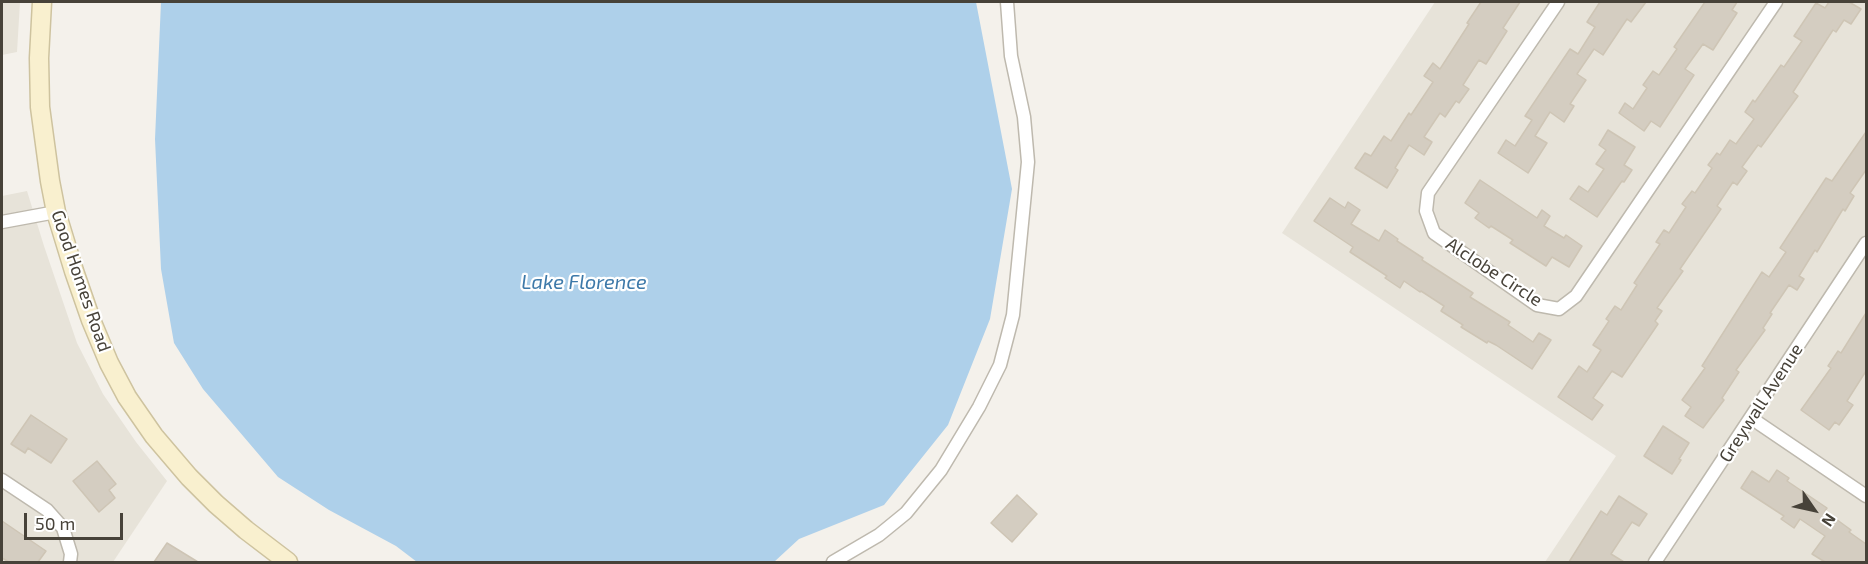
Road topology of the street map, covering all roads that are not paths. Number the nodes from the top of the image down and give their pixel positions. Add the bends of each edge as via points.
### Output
1 (42, 2) edge
2 (1007, 2) edge
3 (1558, 2) edge
4 (1776, 2) edge
5 (56, 212) junction
6 (2, 222) edge
7 (1866, 243) edge
8 (1751, 418) junction
9 (2, 480) edge
10 (1866, 495) edge
11 (70, 562) edge
12 (288, 562) edge
13 (833, 562) edge
14 (1655, 562) edge

1 - 5 street, Good Homes Road via 40,107
2 - 13 street via 1011,56 1024,117 1028,162 1013,315 1000,365 941,470 906,513 879,535
3 - 4 street, Alclobe Circle via 1428,193 1426,211 1434,233 1538,305 1559,309 1575,296
5 - 6 street
5 - 12 street, Good Homes Road via 91,320 127,397 189,477
7 - 8 street, Greywall Avenue
8 - 10 street
8 - 14 street, Greywall Avenue
9 - 11 street via 47,510 63,528

